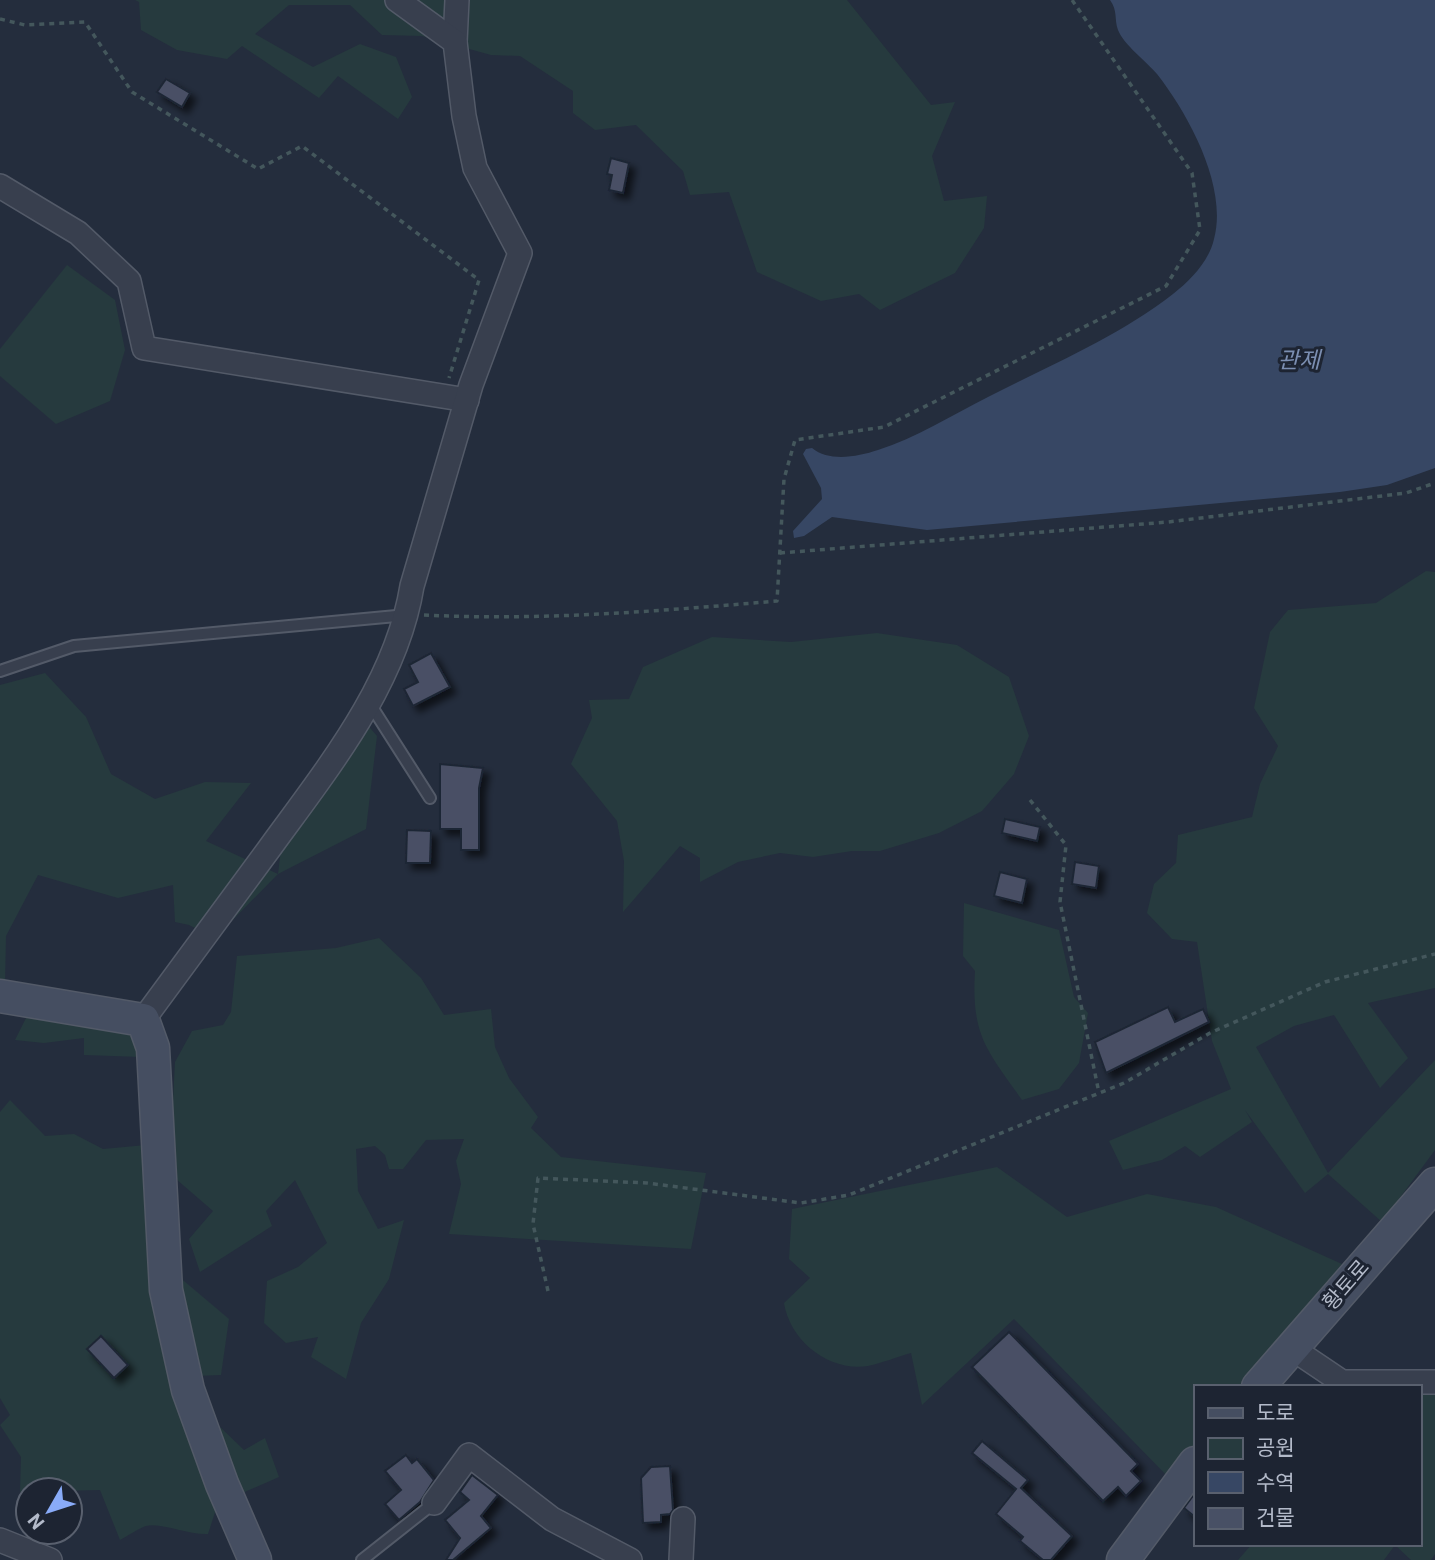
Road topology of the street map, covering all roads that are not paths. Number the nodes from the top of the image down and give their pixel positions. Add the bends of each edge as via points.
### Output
1 (397, 0) edge
2 (457, 0) edge
3 (455, 42) junction
4 (0, 186) edge
5 (467, 400) junction
6 (407, 615) junction
7 (0, 671) edge
8 (370, 704) junction
9 (430, 799) dead end
10 (0, 996) edge
11 (144, 1020) junction
12 (1435, 1184) edge
13 (1293, 1349) junction
14 (1435, 1382) edge
15 (1260, 1385) edge
16 (1194, 1464) edge
17 (434, 1503) joint
18 (682, 1519) dead end
19 (0, 1540) edge
20 (50, 1560) edge
21 (255, 1560) edge
22 (362, 1560) edge
23 (630, 1560) edge
24 (681, 1560) edge
25 (1123, 1560) edge

1 - 3 street
2 - 3 street
3 - 5 street via 475,168 520,253
4 - 5 street via 78,233 129,281 144,348
5 - 6 street
6 - 7 lane via 74,646
6 - 8 street
8 - 9 lane
8 - 11 street
10 - 11 street
11 - 21 street via 153,1048 166,1290 188,1390
12 - 13 street, 황토로
13 - 14 street via 1342,1382
13 - 15 street, 황토로
16 - 25 street
17 - 22 lane
17 - 23 street via 469,1455 552,1519
18 - 24 street
19 - 20 street

